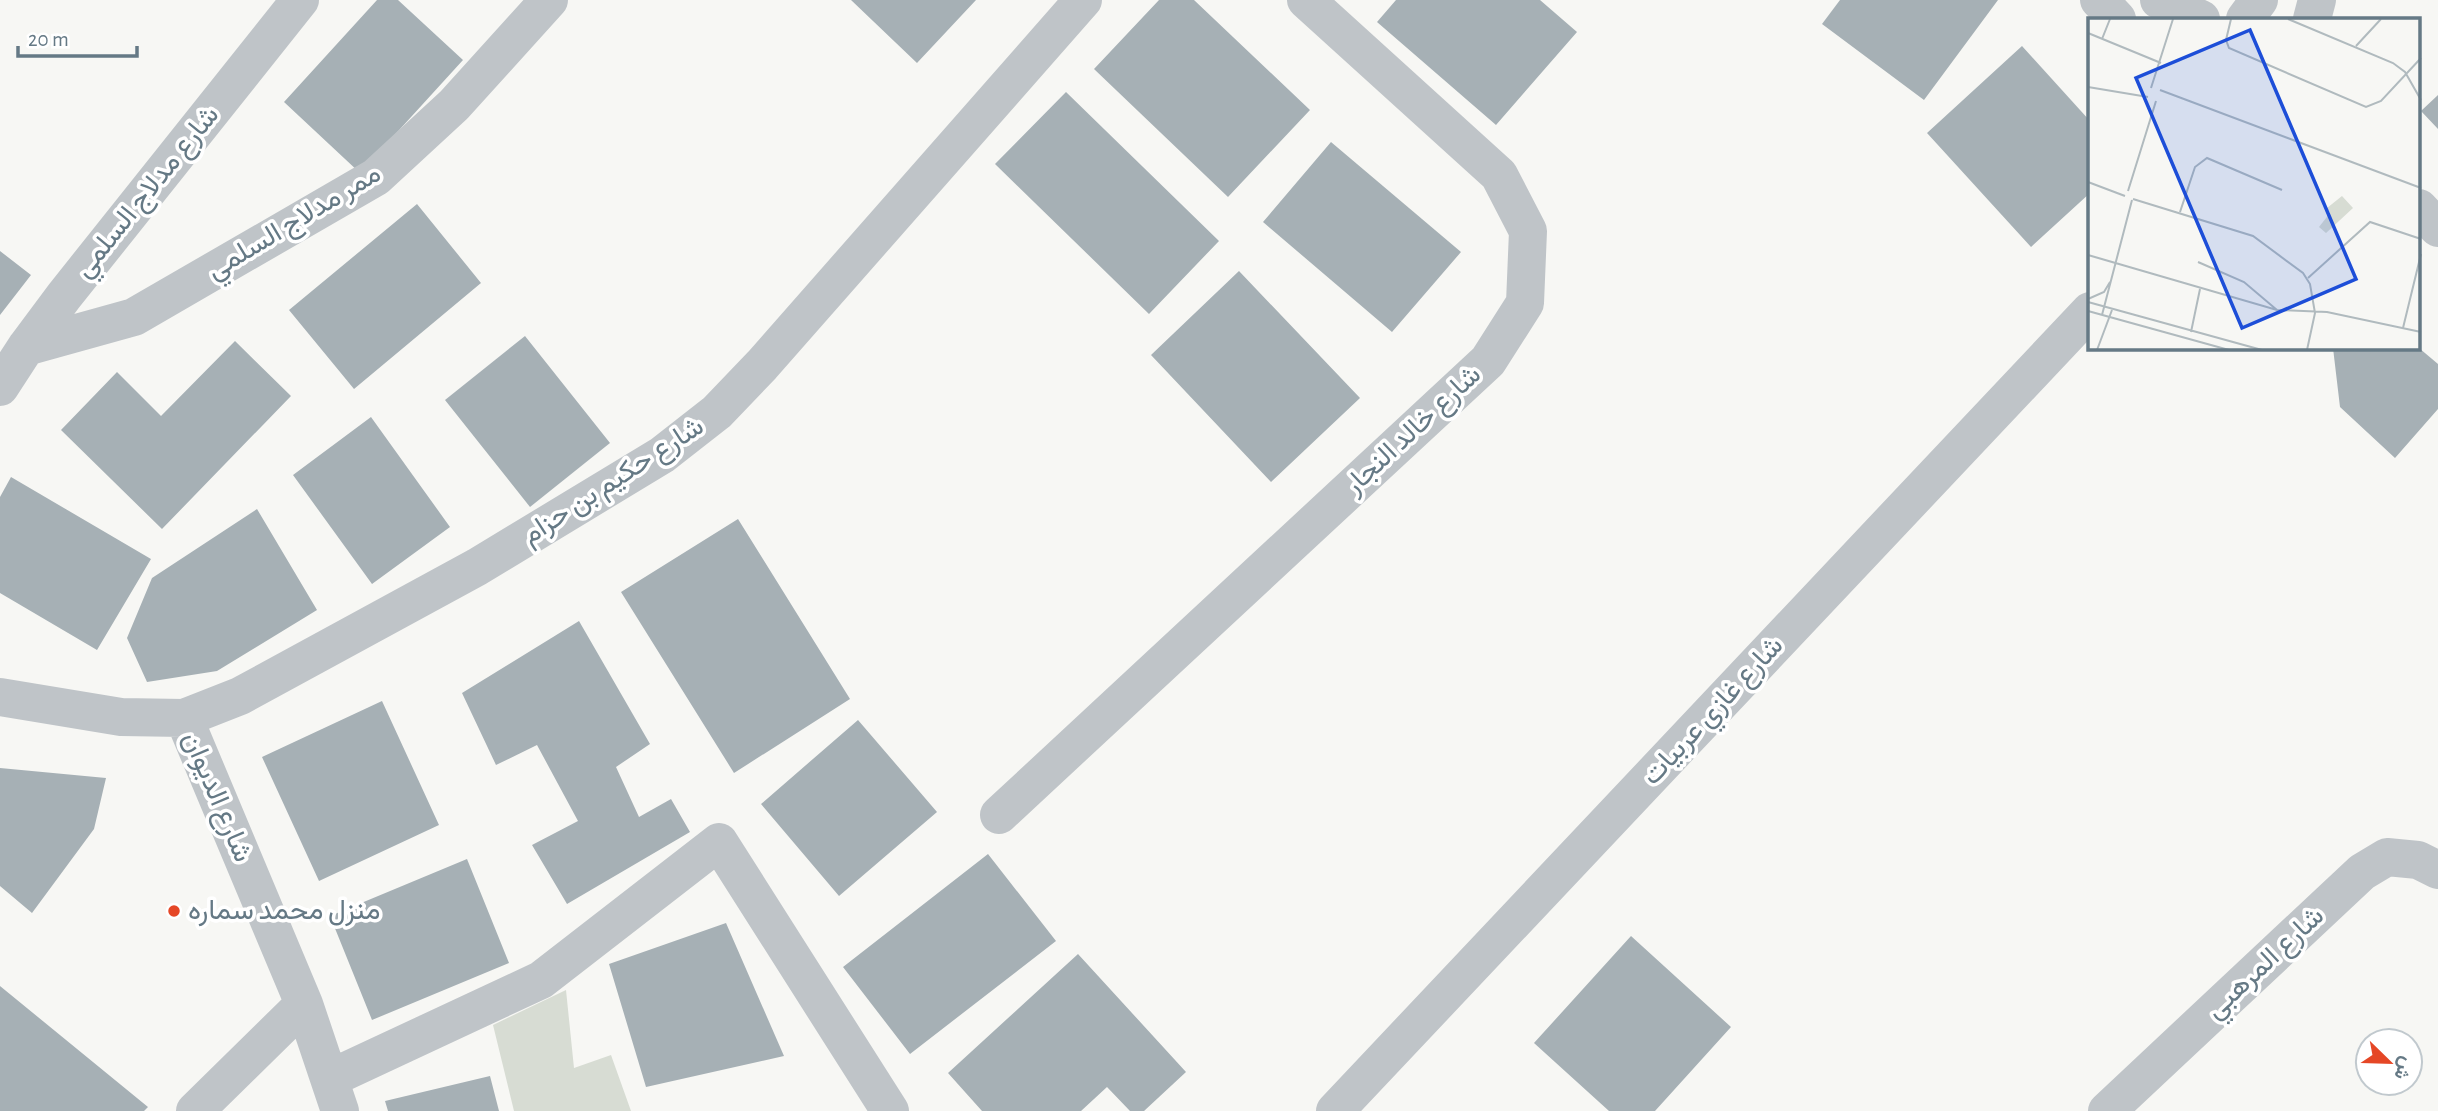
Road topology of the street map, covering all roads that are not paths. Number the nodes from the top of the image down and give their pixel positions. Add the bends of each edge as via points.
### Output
1 (300, 0) edge
2 (549, 0) edge
3 (1083, 0) edge
4 (1306, 0) edge
5 (2099, 0) edge
6 (2159, 0) edge
7 (2259, 0) edge
8 (2317, 0) edge
9 (2116, 18) edge
10 (2199, 18) edge
11 (2246, 18) edge
12 (2312, 18) edge
13 (2420, 209) edge
14 (2420, 224) edge
15 (2438, 230) edge
16 (2088, 313) edge
17 (26, 347) junction
18 (0, 387) edge
19 (0, 697) edge
20 (184, 718) junction
21 (999, 815) dead end
22 (2438, 870) edge
23 (304, 1003) junction
24 (335, 1094) edge
25 (195, 1111) edge
26 (890, 1111) edge
27 (1335, 1111) edge
28 (2107, 1111) edge

1 - 17 street, شارع مدلاج السلمي
2 - 17 street, ممر مدلاج السلمي via 454,105 376,177 134,317
3 - 20 street, شارع حكيم بن حزام via 717,412 662,455 477,567 240,696
4 - 21 street, شارع خالد النجار via 1499,175 1528,231 1525,303 1488,361
5 - 9 street
6 - 10 street
7 - 11 street
8 - 12 street
13 - 15 street
14 - 15 street
16 - 27 street, شارع غازي عربيات
17 - 18 street, شارع مدلاج السلمي
19 - 20 street, شارع حكيم بن حزام via 121,717
20 - 23 street, شارع الديوان
22 - 28 street, شارع المرهبي via 2418,860 2387,857 2362,872
23 - 24 street, شارع الديوان
23 - 25 street
24 - 26 street via 541,979 719,842

